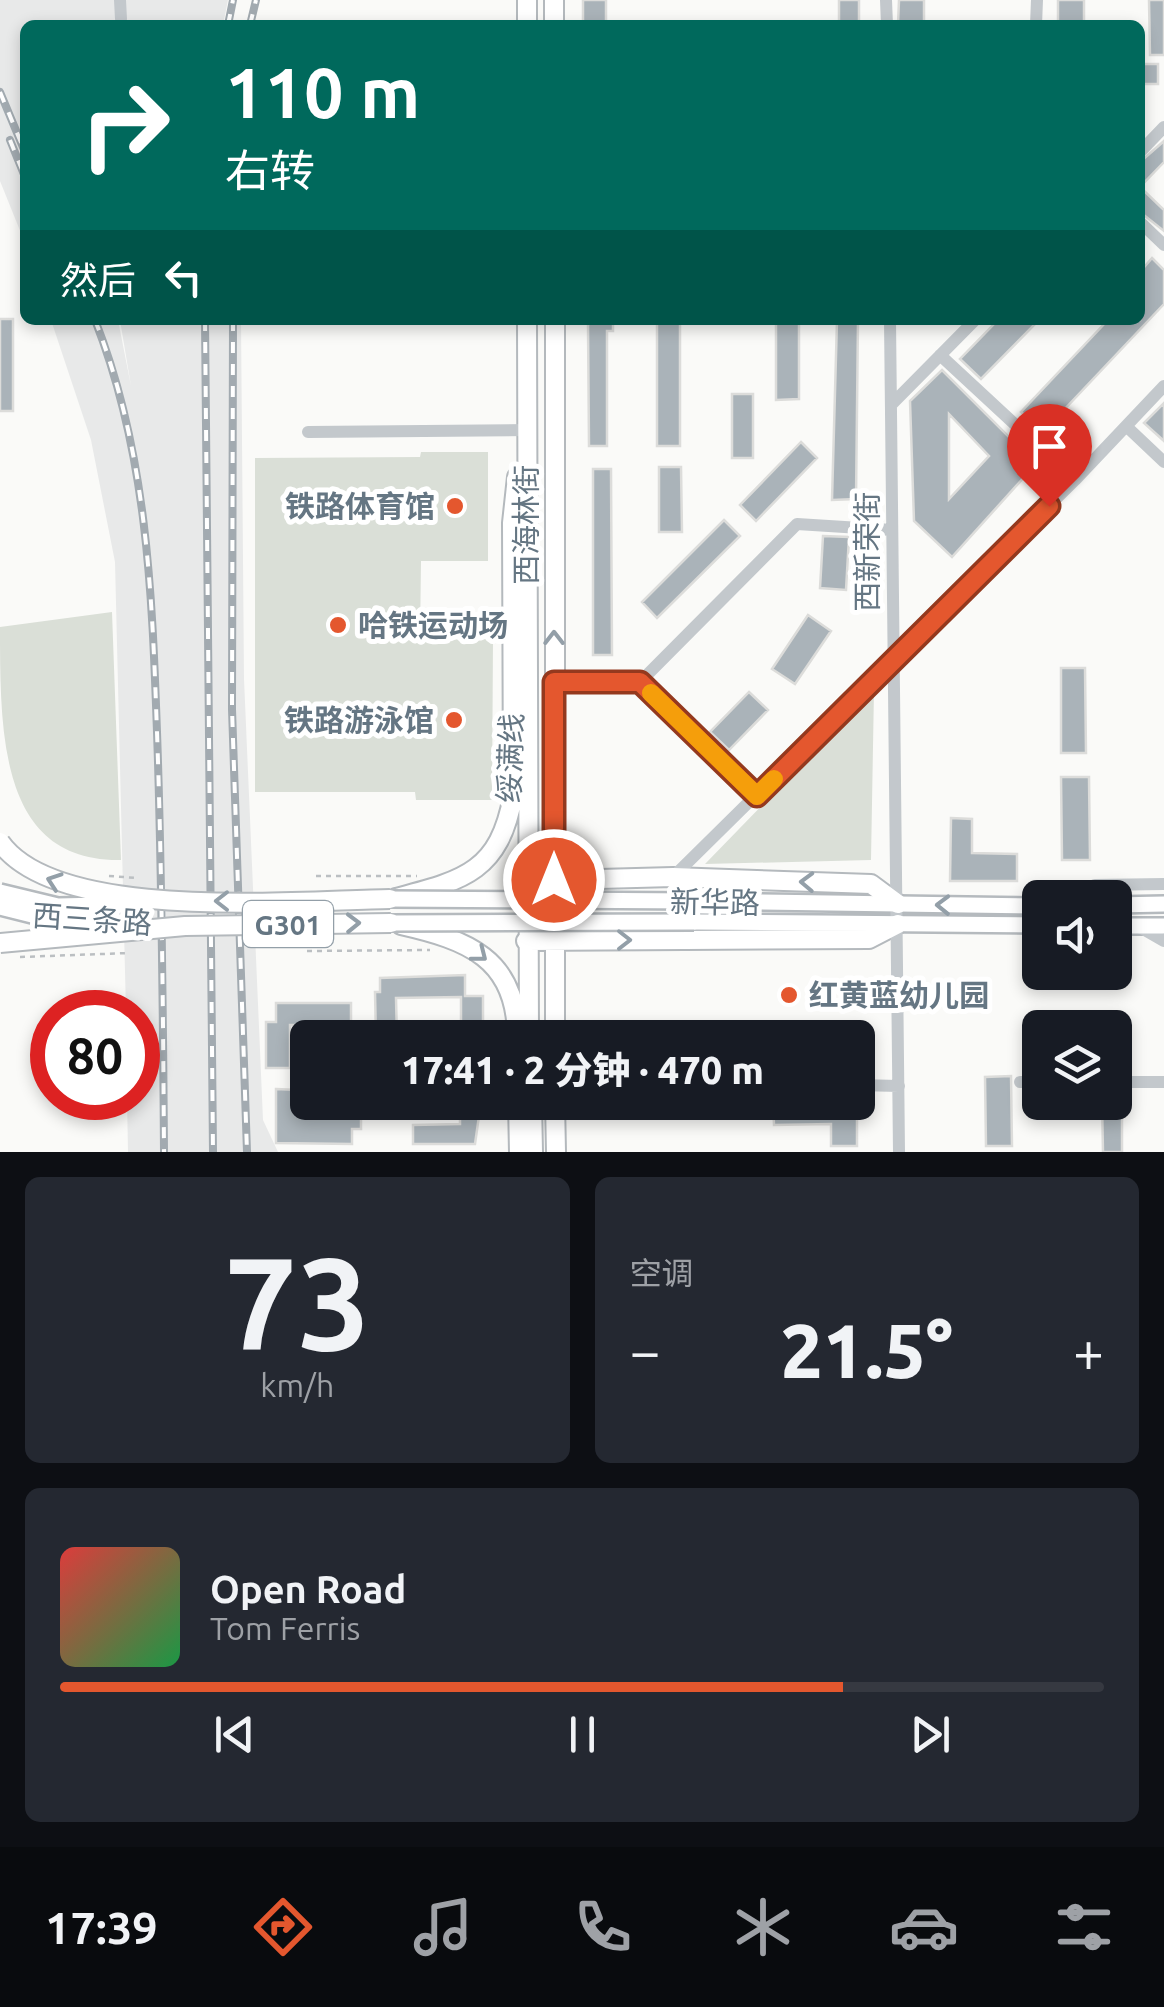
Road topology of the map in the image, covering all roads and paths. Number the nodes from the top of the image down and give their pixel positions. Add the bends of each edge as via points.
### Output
1 (120, 0) edge
2 (121, 19) dead end
3 (1164, 127) edge
4 (1145, 147) edge
5 (1145, 227) edge
6 (1164, 245) edge
7 (527, 325) edge
8 (555, 325) edge
9 (890, 325) edge
10 (970, 325) edge
11 (940, 355) junction
12 (1164, 386) edge
13 (891, 405) junction
14 (1126, 426) junction
15 (308, 432) dead end
16 (526, 434) junction
17 (1164, 462) edge
18 (1075, 480) junction
19 (892, 530) junction
20 (893, 663) junction
21 (554, 682) junction
22 (640, 682) junction
23 (757, 796) junction
24 (0, 842) edge
25 (103, 876) dead end
26 (316, 876) dead end
27 (424, 876) dead end
28 (673, 877) junction
29 (137, 878) dead end
30 (526, 880) junction
31 (554, 880) junction
32 (1132, 884) edge
33 (1164, 884) edge
34 (0, 892) edge
35 (390, 900) junction
36 (184, 901) junction
37 (898, 904) junction
38 (1164, 904) edge
39 (1132, 905) edge
40 (1022, 906) edge
41 (0, 907) edge
42 (390, 923) junction
43 (898, 924) junction
44 (185, 926) junction
45 (1022, 926) edge
46 (1132, 926) edge
47 (1138, 926) junction
48 (1164, 926) edge
49 (554, 940) junction
50 (526, 941) junction
51 (1164, 941) edge
52 (0, 944) edge
53 (307, 950) dead end
54 (430, 950) dead end
55 (129, 953) dead end
56 (18, 957) dead end
57 (517, 1020) edge
58 (529, 1020) edge
59 (555, 1020) edge
60 (1132, 1082) edge
61 (1164, 1082) edge
62 (875, 1085) edge
63 (899, 1086) junction
64 (518, 1120) edge
65 (533, 1120) edge
66 (555, 1120) edge
67 (519, 1152) edge
68 (534, 1152) edge
69 (556, 1152) edge
70 (899, 1152) edge

1 - 2 street
3 - 4 street
5 - 6 street
7 - 16 highway, 西海林街 / G301
21 -> 8 highway, 西海林街
9 - 13 street, 西新荣街
10 - 11 street
11 - 13 street
11 - 18 street
12 - 14 street
13 - 19 street, 西新荣街
14 - 17 street
14 - 18 street
15 - 16 street
16 - 30 highway, 西海林街 / G301
16 - 35 highway, 绥满线 / G301, bridge via 514,495 507,828 478,868
18 - 20 street
19 - 20 street, 西新荣街
19 - 22 street via 797,524
20 - 23 street
20 - 37 street, 西新荣街
21 - 22 street
21 - 31 highway, 西海林街
22 - 23 street
23 - 28 street
36 -> 24 highway, 绥满线 / G301, bridge via 60,884 31,873
25 - 29 path
26 - 27 path
28 - 31 highway
37 -> 28 highway via 872,884
30 - 31 highway
30 - 50 highway, 西海林街 / G301
31 - 49 highway, 西海林街
32 - 33 street
34 - 36 main road, 西三条路, bridge via 58,906
35 -> 36 highway, 绥满线 / G301, bridge
35 - 37 main road, 新华路, bridge
40 -> 37 main road, 新华路
37 - 43 street, 西新荣街
38 - 39 main road
41 - 44 main road, 西三条路, bridge via 48,920
42 - 43 main road, 新华路, bridge
44 -> 42 highway, G301, bridge
42 -> 57 highway, G301, bridge via 472,947 504,975
43 - 45 main road, 新华路
49 -> 43 highway via 869,939
43 - 63 street, 西新荣街
44 - 52 highway, G301, bridge
46 - 47 main road
47 - 48 main road
47 - 51 street
49 - 50 highway
49 - 59 highway, 西海林街
50 - 58 highway, G301
53 - 54 path
55 - 56 path
60 - 61 street
62 - 63 street
63 - 70 street, 西新荣街
64 - 67 highway
65 - 68 highway
66 - 69 highway

